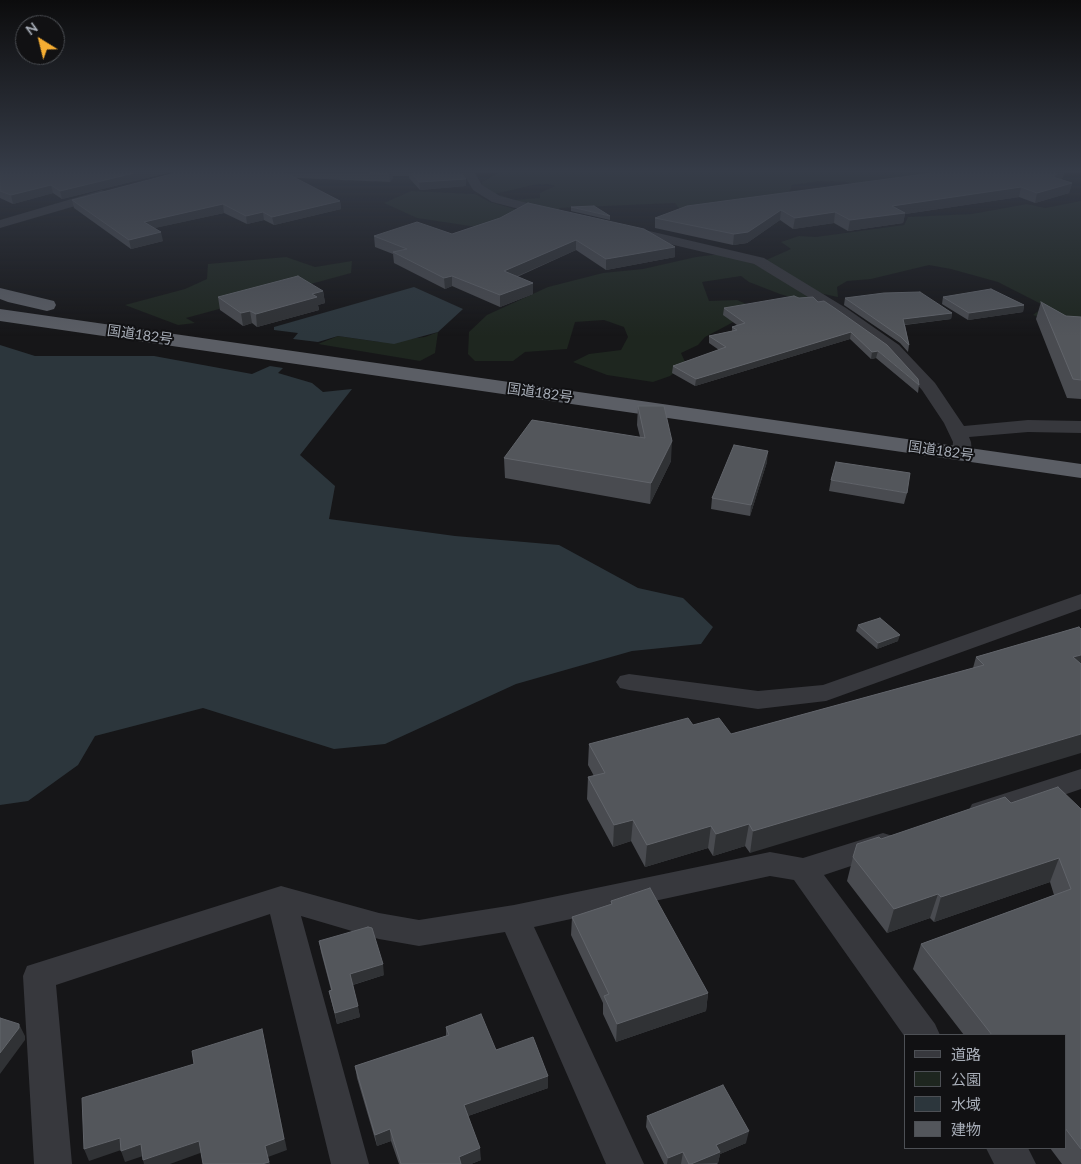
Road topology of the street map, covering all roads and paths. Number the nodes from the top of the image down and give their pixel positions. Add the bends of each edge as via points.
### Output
1 (618, 227) edge
2 (0, 293) edge
3 (0, 307) edge
4 (0, 315) edge
5 (130, 324) junction
6 (1081, 427) edge
7 (960, 443) junction
8 (1081, 458) edge
9 (1081, 470) edge
10 (1081, 601) edge
11 (629, 682) dead end
12 (1081, 780) edge
13 (951, 822) edge
14 (914, 834) edge
15 (803, 870) junction
16 (281, 898) junction
17 (514, 918) junction
18 (922, 1034) edge
19 (1006, 1149) edge
20 (54, 1164) edge
21 (350, 1164) edge
22 (625, 1164) edge
23 (1017, 1164) edge

1 - 7 street via 740,255 770,267 841,311 893,348 929,387
2 - 5 highway
3 - 5 highway, 国道182号
4 - 7 highway, 国道182号
5 - 7 highway, 国道182号
6 - 7 street via 1028,426
7 - 8 highway, 国道182号
7 - 9 highway, 国道182号
10 - 11 street via 826,693 758,700
12 - 13 street
14 - 15 street
15 - 17 street via 770,864
15 - 18 street
16 - 17 street via 379,926 419,933
16 - 20 street via 39,976
16 - 21 street
17 - 22 street
19 - 23 street

